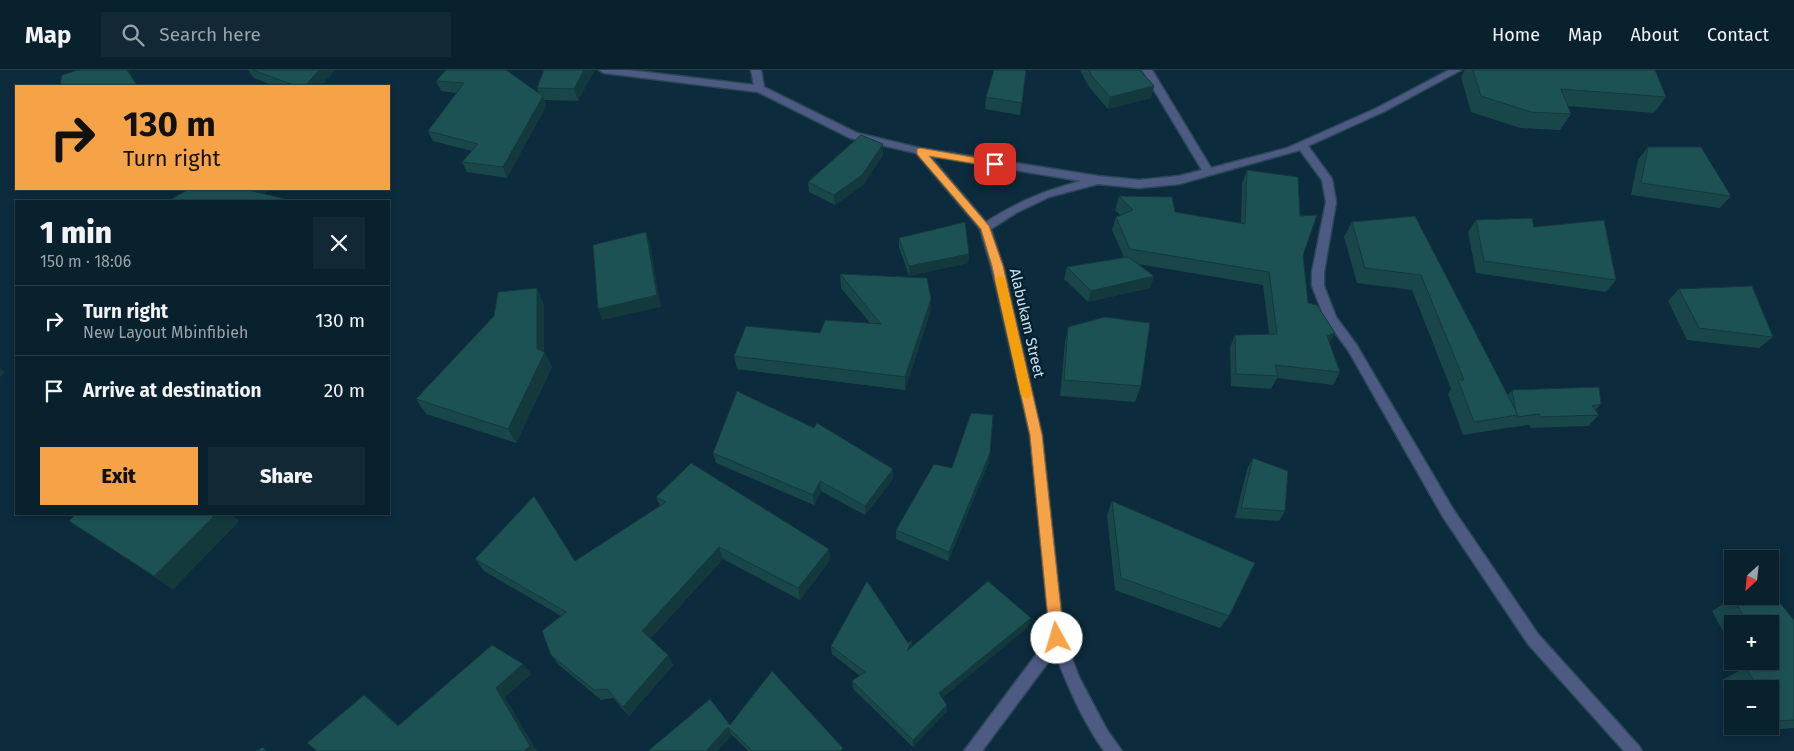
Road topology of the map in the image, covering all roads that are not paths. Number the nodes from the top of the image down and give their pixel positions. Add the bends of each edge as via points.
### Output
1 (604, 70) edge
2 (756, 70) edge
3 (1147, 70) edge
4 (1456, 70) edge
5 (760, 89) junction
6 (1302, 145) junction
7 (920, 151) junction
8 (1209, 173) junction
9 (1098, 180) junction
10 (985, 228) junction
11 (1057, 638) junction
12 (972, 751) edge
13 (1114, 751) edge
14 (1634, 751) edge

1 - 5 street
2 - 5 street
3 - 8 street
4 - 6 street via 1380,110
5 - 7 street via 854,136
6 - 8 street
6 - 14 street via 1327,179 1331,202 1318,286 1331,320 1352,347 1448,513 1533,639
7 - 9 street
7 - 10 street, Alabukam Street
8 - 9 street via 1139,184
9 - 10 street via 1046,194 1012,210
10 - 11 street, Alabukam Street via 998,266 1036,435
11 - 12 street
11 - 13 street, Alabukam Street via 1073,681

